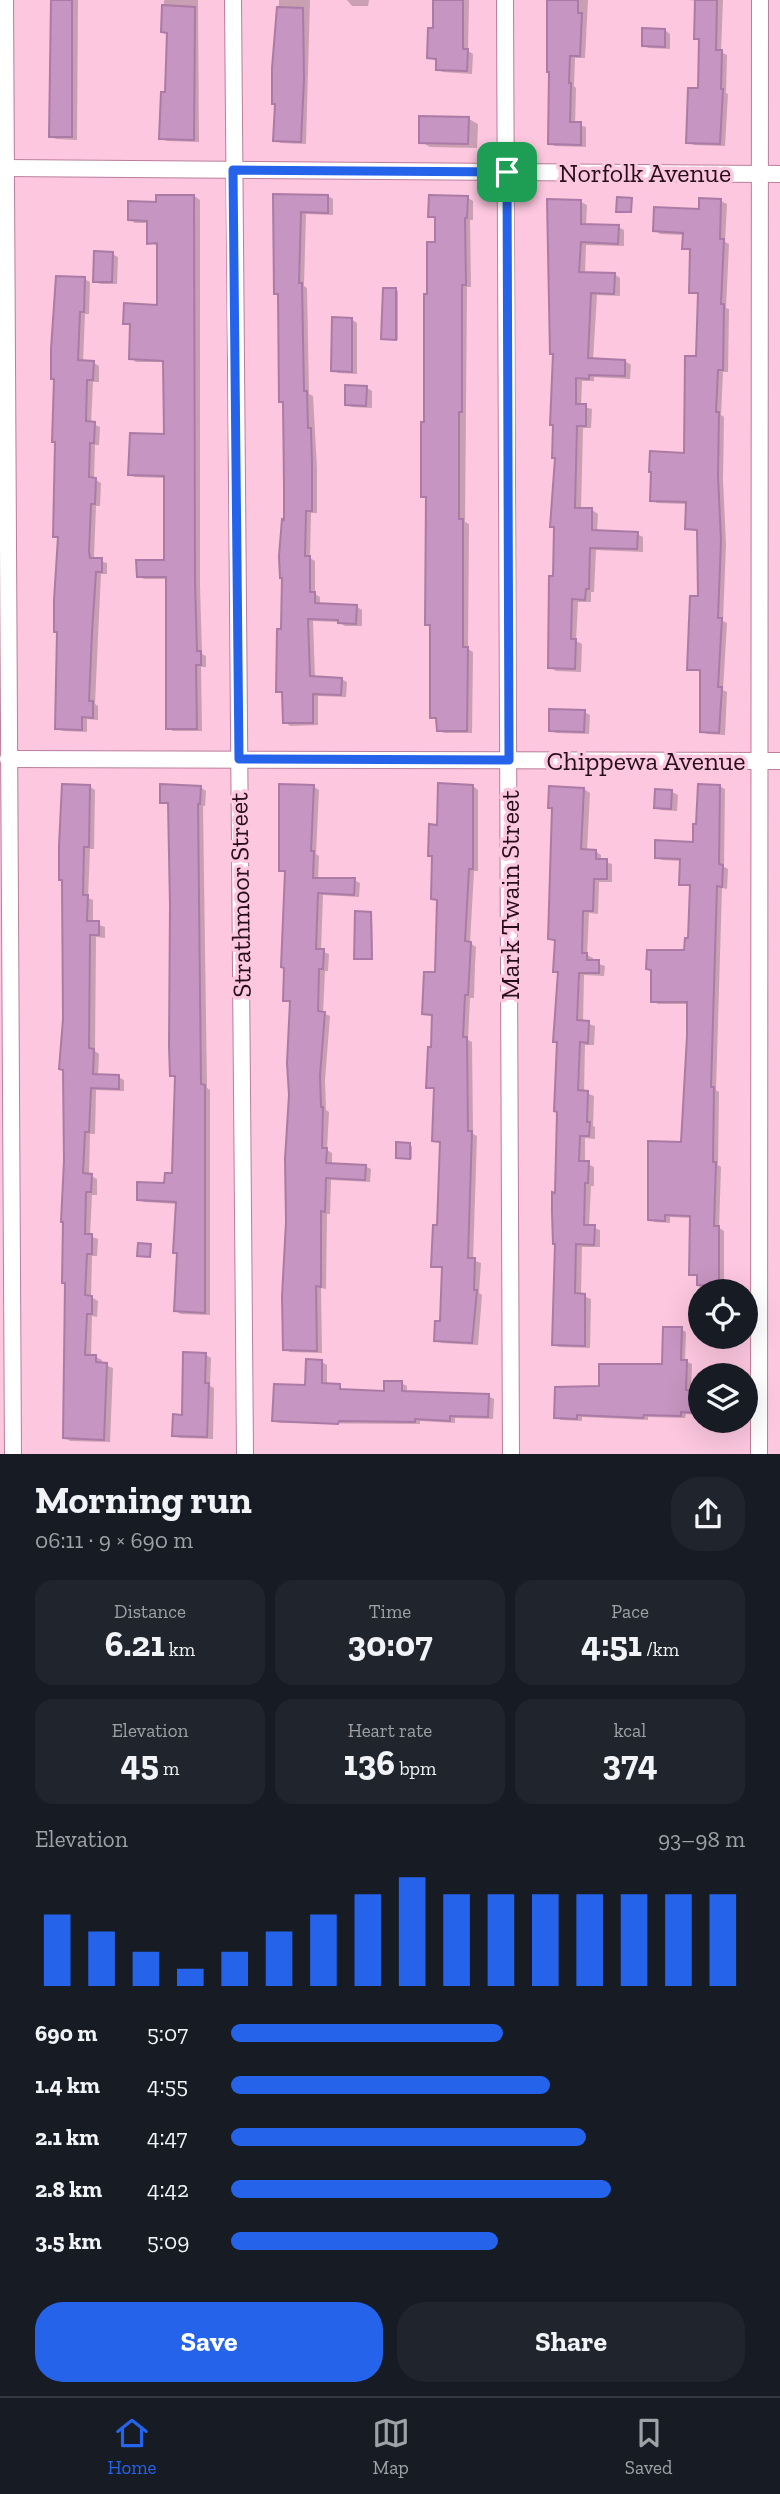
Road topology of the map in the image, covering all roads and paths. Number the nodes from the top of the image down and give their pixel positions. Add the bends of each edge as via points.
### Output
1 (5, 0) edge
2 (233, 0) edge
3 (505, 0) edge
4 (760, 0) edge
5 (2, 32) edge
6 (5, 169) junction
7 (233, 170) junction
8 (507, 172) junction
9 (760, 174) junction
10 (780, 174) edge
11 (3, 483) edge
12 (8, 759) junction
13 (239, 759) junction
14 (509, 760) junction
15 (760, 761) junction
16 (780, 761) edge
17 (4, 824) edge
18 (13, 1454) edge
19 (245, 1454) edge
20 (511, 1454) edge
21 (759, 1454) edge

1 - 5 street
2 - 7 street, Strathmoor Street
3 - 8 street, Mark Twain Street
4 - 9 street
5 - 6 street
6 - 7 street, Norfolk Avenue
6 - 11 street
7 - 8 street, Norfolk Avenue
7 - 13 street, Strathmoor Street
8 - 9 street, Norfolk Avenue
8 - 14 street, Mark Twain Street
9 - 10 street, Norfolk Avenue
9 - 15 street
11 - 12 street
12 - 13 street, Chippewa Avenue
12 - 17 street
13 - 14 street, Chippewa Avenue
13 - 19 street, Strathmoor Street
14 - 15 street, Chippewa Avenue
14 - 20 street, Mark Twain Street
15 - 16 street, Chippewa Avenue
15 - 21 street
17 - 18 street

